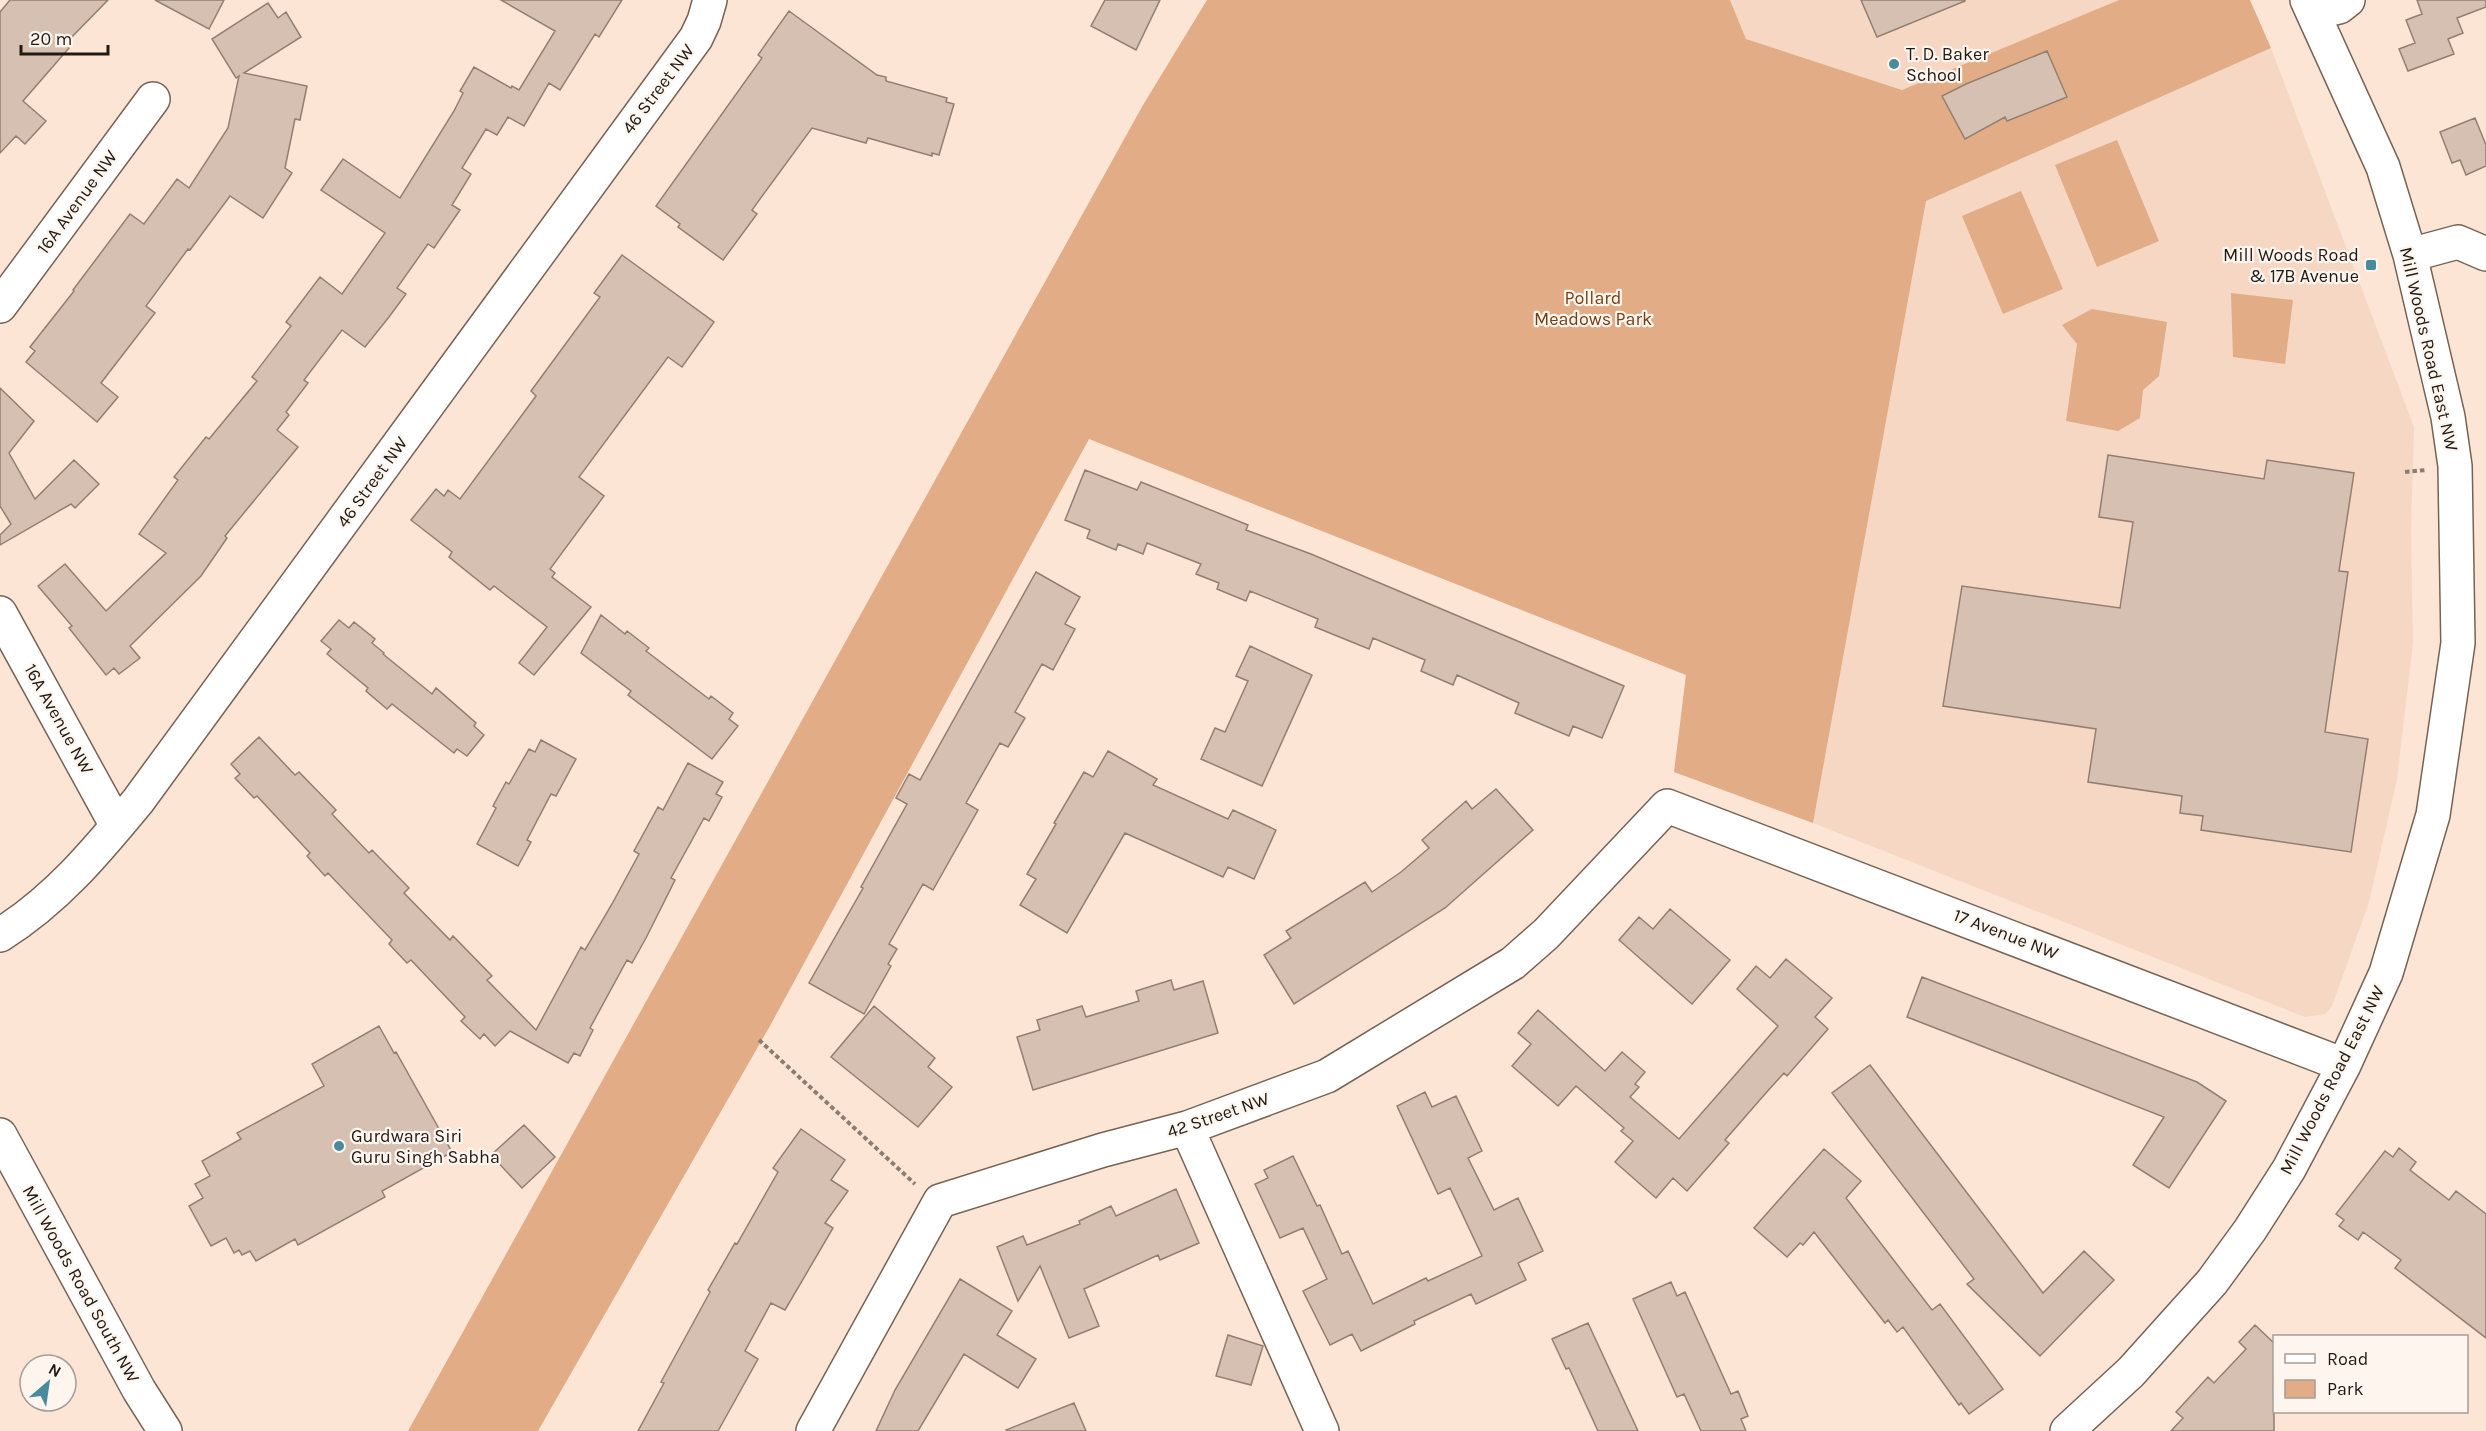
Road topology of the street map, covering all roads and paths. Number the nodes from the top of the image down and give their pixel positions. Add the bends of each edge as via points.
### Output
1 (710, 0) edge
2 (2348, 0) edge
3 (2310, 7) edge
4 (153, 99) dead end
5 (2486, 254) edge
6 (2410, 255) junction
7 (0, 306) edge
8 (0, 613) edge
9 (1667, 806) joint
10 (117, 826) junction
11 (0, 935) edge
12 (759, 1040) dead end
13 (2344, 1065) junction
14 (1187, 1128) junction
15 (0, 1135) edge
16 (917, 1186) dead end
17 (165, 1431) edge
18 (813, 1431) edge
19 (1322, 1431) edge
20 (2067, 1431) edge

1 - 10 street, 46 Street NW via 696,38
2 - 3 street via 2339,7
3 - 6 street, Mill Woods Road East NW via 2383,167
4 - 7 street, 16A Avenue NW
5 - 6 street via 2458,243
6 - 13 street, Mill Woods Road East NW via 2448,417 2455,466 2458,643 2433,815 2386,973
8 - 10 street, 16A Avenue NW
9 - 13 street, 17 Avenue NW
9 - 14 street, 42 Street NW via 1546,934 1513,963 1327,1076
10 - 11 street, 46 Street NW via 60,890
12 - 16 path
13 - 20 street, Mill Woods Road East NW via 2289,1169 2212,1282 2132,1372
14 - 18 street, 42 Street NW via 940,1201
14 - 19 street
15 - 17 street, Mill Woods Road South NW

